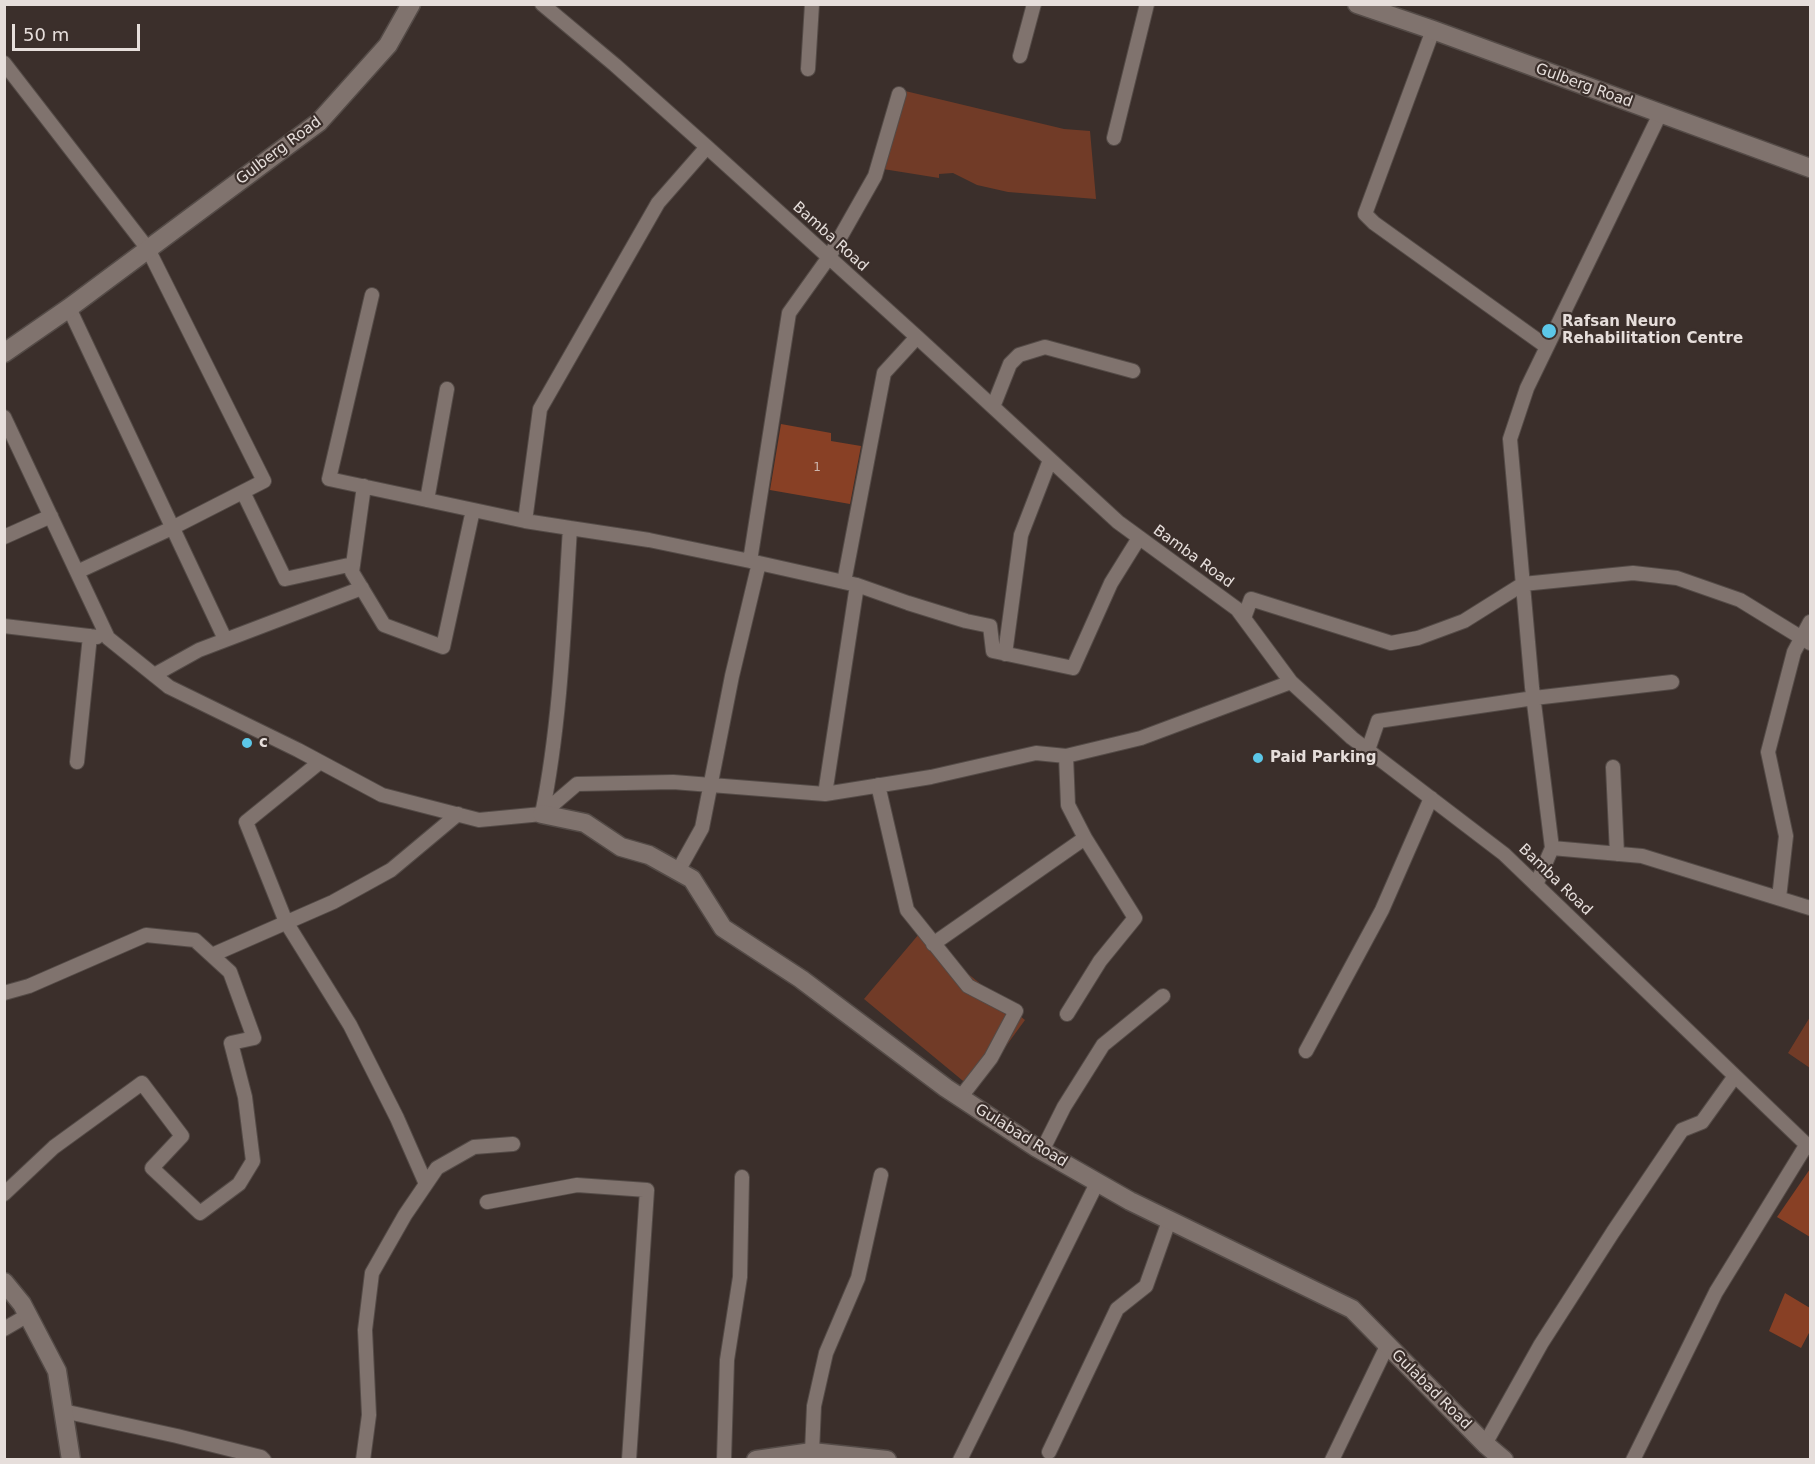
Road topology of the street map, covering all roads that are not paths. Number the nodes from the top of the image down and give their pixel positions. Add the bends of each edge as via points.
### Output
1 (411, 4) edge
2 (542, 4) edge
3 (812, 4) edge
4 (1035, 4) edge
5 (1147, 4) edge
6 (1358, 4) edge
7 (1433, 30) junction
8 (1020, 56) dead end
9 (4, 63) edge
10 (808, 69) dead end
11 (899, 94) dead end
12 (1660, 114) junction
13 (1114, 138) dead end
14 (707, 147) junction
15 (1810, 168) edge
16 (148, 249) junction
17 (829, 257) junction
18 (372, 295) dead end
19 (69, 308) junction
20 (917, 337) junction
21 (1547, 347) junction
22 (4, 353) edge
23 (1133, 370) dead end
24 (447, 390) dead end
25 (993, 407) junction
26 (4, 417) edge
27 (1050, 460) junction
28 (364, 486) junction
29 (243, 492) junction
30 (427, 501) junction
31 (473, 510) junction
32 (51, 516) junction
33 (525, 521) junction
34 (172, 528) junction
35 (570, 528) junction
36 (4, 537) edge
37 (1139, 538) junction
38 (754, 562) junction
39 (353, 564) junction
40 (77, 572) junction
41 (851, 583) junction
42 (1523, 584) junction
43 (362, 588) junction
44 (1244, 618) junction
45 (1810, 622) edge
46 (4, 626) edge
47 (90, 636) junction
48 (108, 638) junction
49 (225, 639) junction
50 (1806, 640) edge
51 (1005, 654) junction
52 (154, 675) junction
53 (1292, 682) junction
54 (1672, 682) dead end
55 (1534, 698) junction
56 (1368, 750) junction
57 (1066, 756) junction
58 (77, 762) dead end
59 (320, 762) junction
60 (1613, 767) dead end
61 (711, 784) junction
62 (878, 785) junction
63 (825, 794) junction
64 (1431, 798) junction
65 (458, 814) junction
66 (542, 814) junction
67 (1085, 838) junction
68 (1552, 848) junction
69 (1617, 854) junction
70 (678, 872) junction
71 (1536, 885) junction
72 (1779, 898) junction
73 (1810, 908) edge
74 (286, 922) junction
75 (933, 944) junction
76 (212, 955) junction
77 (4, 993) edge
78 (1163, 996) dead end
79 (1067, 1014) dead end
80 (1306, 1051) dead end
81 (1735, 1076) junction
82 (960, 1098) junction
83 (513, 1144) dead end
84 (1809, 1146) edge
85 (1042, 1151) junction
86 (880, 1175) dead end
87 (742, 1177) dead end
88 (1097, 1183) junction
89 (426, 1184) junction
90 (4, 1194) edge
91 (487, 1202) dead end
92 (1169, 1221) junction
93 (4, 1282) edge
94 (28, 1315) junction
95 (4, 1329) edge
96 (1387, 1346) junction
97 (63, 1411) junction
98 (1485, 1444) junction
99 (812, 1452) junction
100 (1049, 1452) dead end
101 (883, 1459) edge
102 (71, 1460) edge
103 (264, 1460) edge
104 (363, 1460) edge
105 (629, 1460) edge
106 (724, 1460) edge
107 (756, 1460) edge
108 (960, 1460) edge
109 (1332, 1460) edge
110 (1504, 1460) edge
111 (1633, 1460) edge

1 - 16 street, Gulberg Road via 388,45 319,122
2 - 14 street, Bamba Road
3 - 10 street
4 - 8 street
5 - 13 street
6 - 7 street, Gulberg Road
7 - 12 street, Gulberg Road
7 - 21 street via 1365,214
9 - 16 street
11 - 17 street via 875,176
12 - 15 street, Gulberg Road
12 - 21 street
14 - 17 street, Bamba Road
14 - 33 street via 658,203 540,409
16 - 19 street, Gulberg Road
16 - 29 street via 264,481
17 - 20 street, Bamba Road
17 - 38 street via 789,312
18 - 28 street via 329,479
19 - 22 street, Gulberg Road
19 - 34 street
20 - 25 street, Bamba Road
20 - 41 street via 884,373
21 - 42 street via 1527,388 1510,439
23 - 25 street via 1045,347 1019,355 1010,364
24 - 30 street
25 - 27 street, Bamba Road
26 - 32 street
27 - 37 street, Bamba Road
27 - 51 street via 1021,535
28 - 30 street
28 - 39 street
29 - 34 street
29 - 39 street via 285,579
30 - 31 street
31 - 33 street
31 - 43 street via 443,647 384,625
32 - 36 street
32 - 40 street
33 - 35 street
34 - 40 street
34 - 49 street
35 - 38 street
35 - 66 street via 552,763
37 - 44 street, Bamba Road
37 - 51 street via 1111,583 1073,668
38 - 41 street
38 - 61 street
39 - 43 street via 352,572
40 - 48 street
41 - 51 street via 990,626 993,651
41 - 63 street
42 - 44 street via 1464,621 1418,638 1391,643 1251,599
42 - 50 street via 1633,573 1677,578 1740,600
42 - 55 street
43 - 49 street
44 - 53 street, Bamba Road
45 - 50 street
46 - 47 street
47 - 48 street
47 - 58 street
48 - 52 street
49 - 52 street
50 - 72 street via 1794,652 1768,752 1786,836
52 - 59 street via 169,687
53 - 56 street, Bamba Road
53 - 57 street via 1141,738
54 - 55 street
55 - 56 street via 1378,721
55 - 68 street
56 - 64 street, Bamba Road
57 - 62 street via 1036,753
57 - 67 street via 1068,805
59 - 65 street via 382,795
59 - 74 street via 246,822
60 - 69 street
61 - 63 street
61 - 66 street via 577,784
61 - 70 street via 702,828
62 - 63 street
62 - 75 street via 907,910
64 - 71 street, Bamba Road via 1504,854
64 - 80 street via 1382,910
65 - 66 street via 479,820
65 - 74 street via 391,870
66 - 70 street, Gulabad Road via 585,823 621,847 649,855
67 - 75 street
67 - 79 street via 1135,918
68 - 69 street
68 - 71 street
69 - 72 street via 1642,856
70 - 82 street, Gulabad Road via 692,879 723,928 801,979
71 - 81 street, Bamba Road
72 - 73 street
74 - 76 street
74 - 89 street via 350,1025
75 - 82 street via 968,986 1016,1011 991,1058
76 - 77 street via 195,940 146,935
76 - 90 street via 230,972 254,1038 231,1043 245,1096 253,1161 239,1184 200,1213 153,1167 182,1136 142,1083 54,1147
78 - 85 street via 1103,1045
81 - 84 street, Bamba Road
81 - 98 street via 1702,1122 1682,1130 1541,1344
82 - 85 street, Gulabad Road
83 - 89 street via 474,1147 437,1168
84 - 111 street via 1716,1292
85 - 88 street, Gulabad Road
86 - 99 street via 858,1278 826,1353 814,1406
87 - 106 street via 740,1277 727,1360
88 - 92 street, Gulabad Road
88 - 108 street
89 - 104 street via 372,1273 365,1330 369,1415
91 - 105 street via 578,1185 647,1190
92 - 96 street, Gulabad Road via 1353,1309
92 - 100 street via 1146,1286 1117,1309
93 - 94 street
94 - 95 street
94 - 97 street via 57,1371
96 - 98 street, Gulabad Road
96 - 109 street
97 - 102 street
97 - 103 street
98 - 110 street, Gulabad Road
99 - 101 street
99 - 107 street

